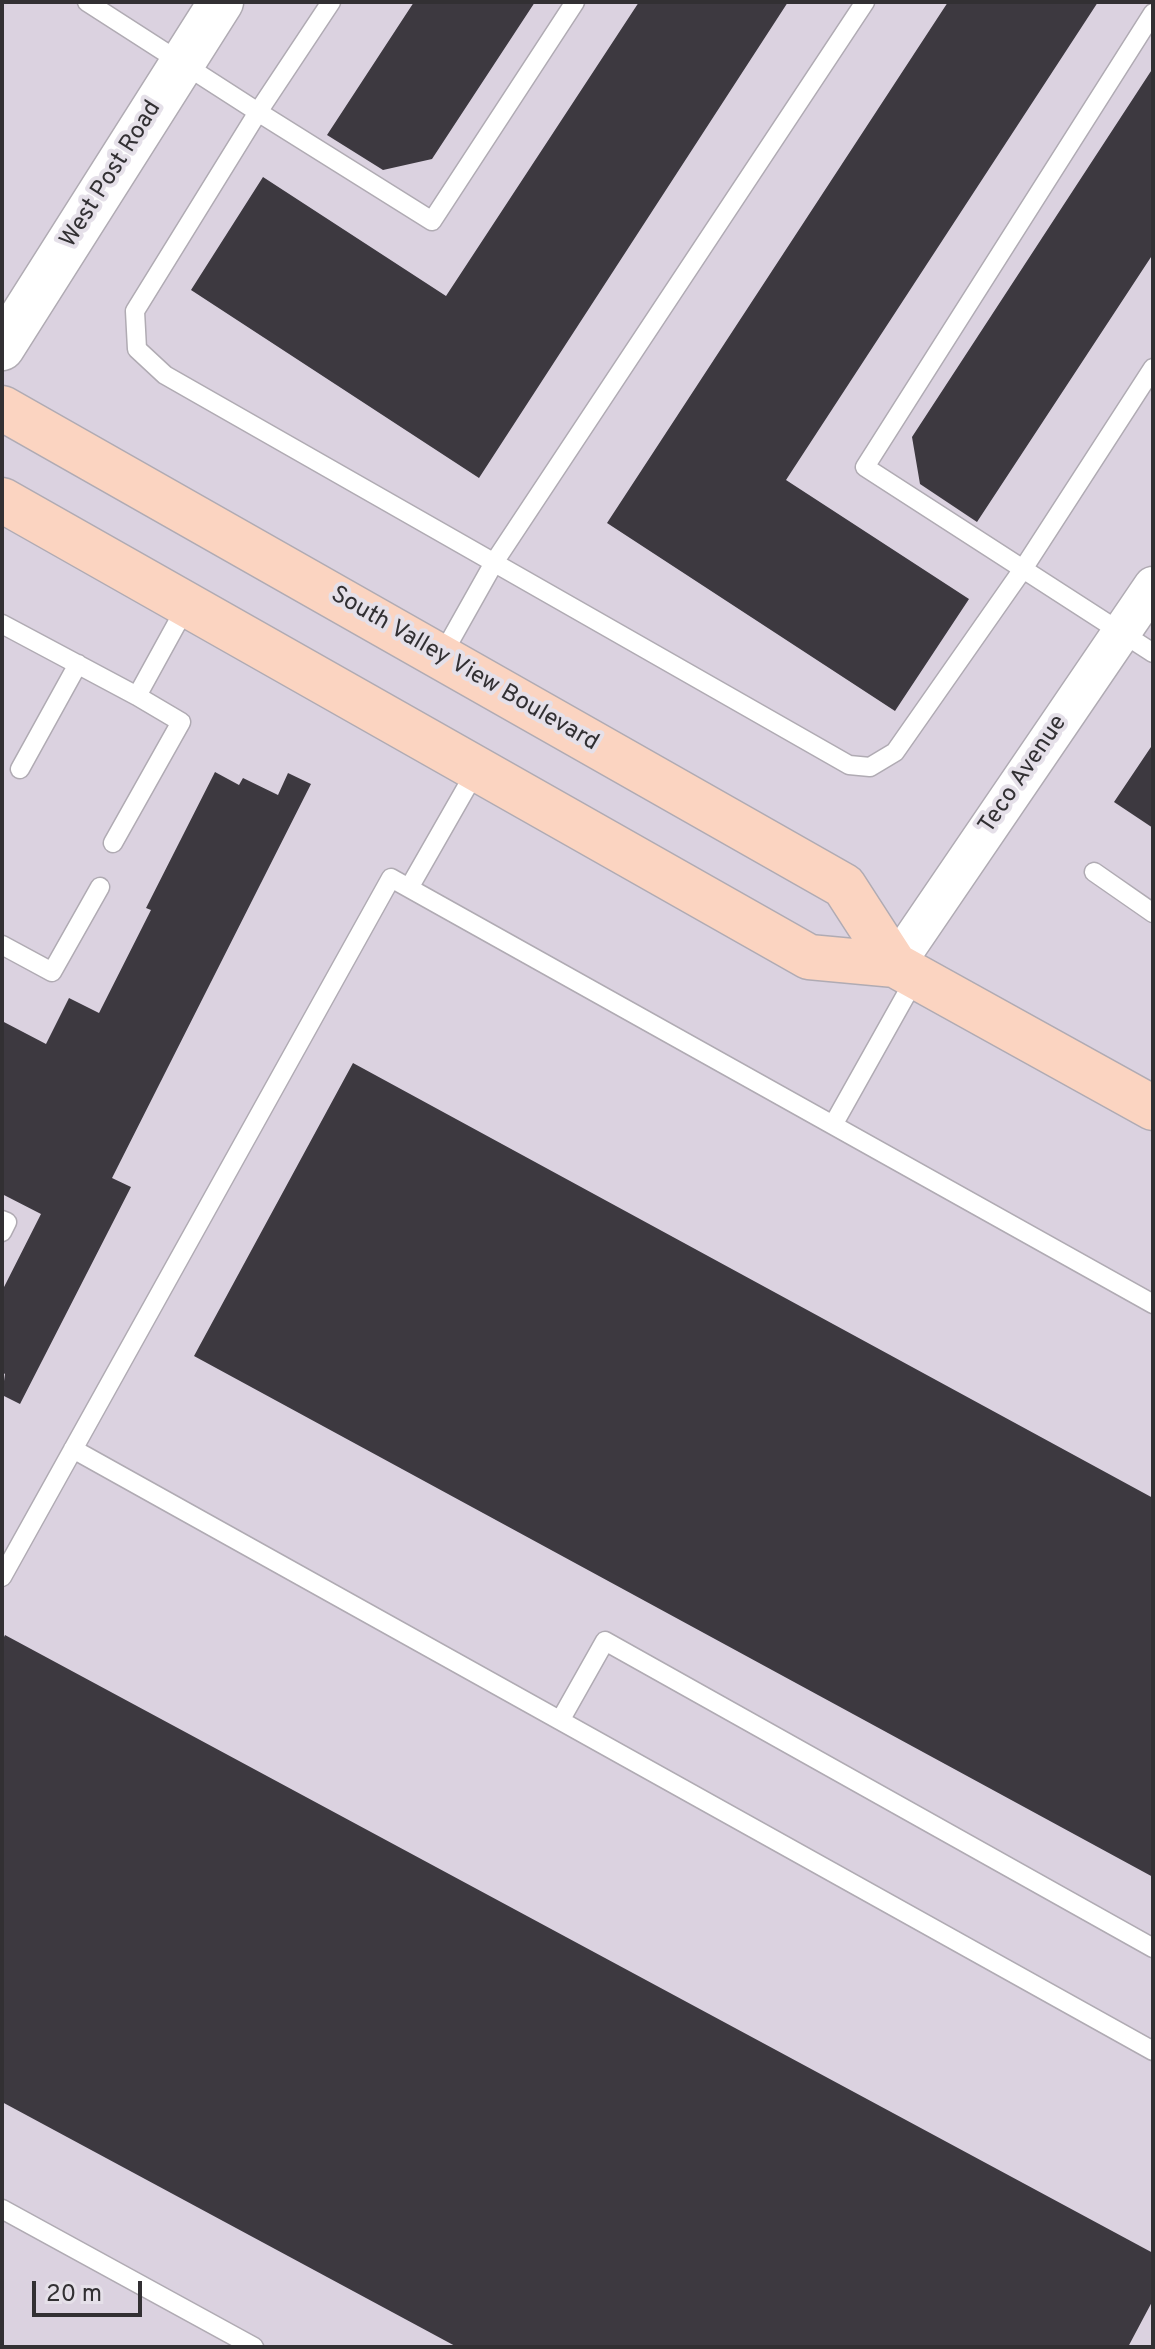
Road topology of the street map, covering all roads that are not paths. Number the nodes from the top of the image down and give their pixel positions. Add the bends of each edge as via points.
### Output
1 (87, 2) edge
2 (221, 2) edge
3 (331, 2) edge
4 (575, 2) edge
5 (865, 2) edge
6 (1153, 13) edge
7 (183, 63) junction
8 (258, 112) junction
9 (2, 348) edge
10 (1153, 368) edge
11 (2, 408) edge
12 (2, 500) edge
13 (495, 561) junction
14 (1023, 569) junction
15 (1153, 586) edge
16 (187, 605) junction
17 (2, 624) edge
18 (1122, 632) junction
19 (1153, 653) edge
20 (441, 657) junction
21 (78, 664) junction
22 (137, 696) junction
23 (20, 769) dead end
24 (477, 769) junction
25 (113, 843) dead end
26 (1094, 872) dead end
27 (100, 887) dead end
28 (409, 888) junction
29 (1153, 913) edge
30 (2, 945) edge
31 (906, 971) junction
32 (1153, 1108) edge
33 (833, 1125) junction
34 (2, 1220) edge
35 (2, 1232) edge
36 (1153, 1304) edge
37 (73, 1449) junction
38 (2, 1577) edge
39 (561, 1719) junction
40 (1153, 1948) edge
41 (1153, 2051) edge
42 (2, 2209) edge
43 (254, 2347) edge

1 - 7 lane
2 - 7 street, West Post Road
3 - 8 lane
4 - 8 lane via 432,221
5 - 13 lane
6 - 14 lane via 865,467
7 - 8 lane
7 - 9 street, West Post Road
8 - 13 lane via 135,311 137,349 165,375
10 - 14 lane
11 - 20 main road, South Valley View Boulevard
12 - 16 main road, South Valley View Boulevard
13 - 14 lane via 849,765 870,767 895,752
13 - 20 lane
14 - 18 lane
15 - 18 street, Teco Avenue
16 - 22 lane
16 - 24 main road, South Valley View Boulevard
17 - 21 lane
18 - 19 lane
18 - 31 street, Teco Avenue
20 - 31 main road, South Valley View Boulevard via 844,886
21 - 22 lane
21 - 23 lane
22 - 25 lane via 181,722
24 - 28 lane
24 - 31 main road, South Valley View Boulevard via 809,957
26 - 29 lane
27 - 30 lane via 52,972
28 - 33 lane
28 - 37 lane via 391,878
31 - 32 main road, South Valley View Boulevard
31 - 33 lane
33 - 36 lane
34 - 35 lane via 7,1222
37 - 38 lane
37 - 39 lane
39 - 40 lane via 605,1641
39 - 41 lane
42 - 43 lane

